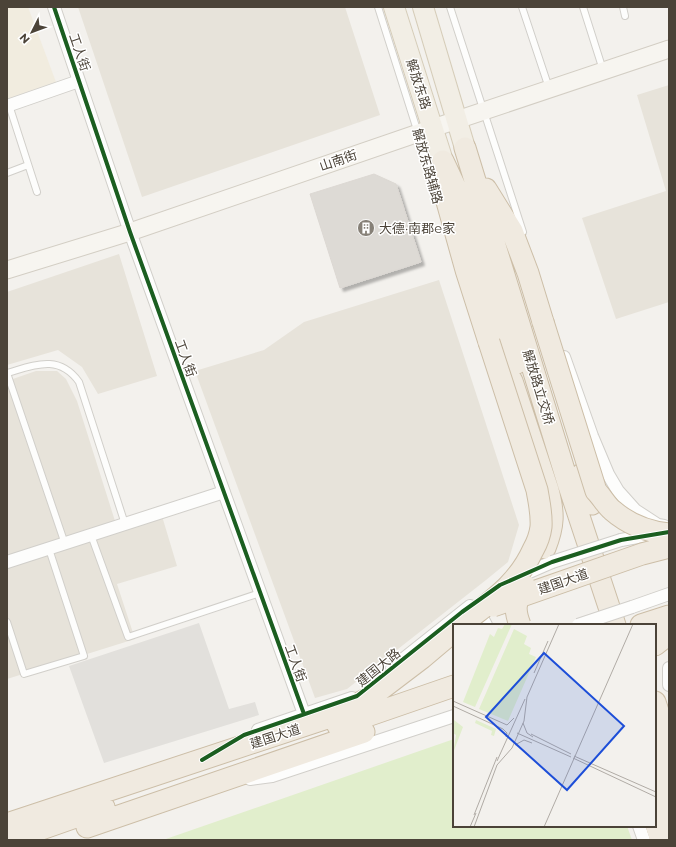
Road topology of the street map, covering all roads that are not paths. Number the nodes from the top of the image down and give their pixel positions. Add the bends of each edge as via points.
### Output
1 (54, 7) edge
2 (378, 7) edge
3 (394, 7) edge
4 (422, 7) edge
5 (450, 7) edge
6 (522, 7) edge
7 (583, 7) edge
8 (622, 7) edge
9 (625, 16) dead end
10 (669, 49) edge
11 (604, 71) junction
12 (79, 81) junction
13 (549, 89) junction
14 (8, 106) edge
15 (483, 111) junction
16 (457, 120) junction
17 (426, 130) junction
18 (465, 148) junction
19 (443, 160) junction
20 (28, 166) junction
21 (7, 173) edge
22 (443, 186) junction
23 (36, 192) dead end
24 (489, 195) junction
25 (130, 232) junction
26 (525, 240) dead end
27 (7, 270) edge
28 (528, 273) junction
29 (468, 277) junction
30 (7, 373) edge
31 (224, 492) junction
32 (125, 524) junction
33 (669, 527) edge
34 (669, 533) edge
35 (92, 535) junction
36 (64, 544) junction
37 (669, 547) edge
38 (49, 549) junction
39 (669, 551) edge
40 (7, 562) edge
41 (508, 581) junction
42 (260, 593) junction
43 (669, 594) edge
44 (492, 599) junction
45 (7, 622) edge
46 (660, 622) edge
47 (466, 623) edge
48 (520, 624) edge
49 (581, 624) edge
50 (603, 624) edge
51 (614, 624) edge
52 (453, 633) edge
53 (656, 640) edge
54 (669, 668) edge
55 (669, 685) edge
56 (453, 686) edge
57 (453, 701) edge
58 (656, 705) edge
59 (453, 716) edge
60 (298, 722) junction
61 (669, 745) edge
62 (656, 752) edge
63 (217, 782) junction
64 (656, 784) edge
65 (669, 792) edge
66 (669, 823) edge
67 (7, 824) edge
68 (656, 824) edge
69 (639, 827) edge
70 (46, 834) edge
71 (10, 840) edge
72 (644, 840) edge
73 (661, 840) edge

1 - 12 street, 工人街
2 - 17 lane, 解放东路辅路
3 - 17 main road, 解放东路
4 - 16 main road, 解放东路
5 - 15 lane
6 - 13 lane
7 - 11 lane
8 - 9 lane
10 - 11 main road, 山南街
11 - 13 main road, 山南街
12 - 14 street
12 - 25 street, 工人街
13 - 15 main road, 山南街
14 - 20 lane
15 - 16 main road, 山南街
15 - 26 lane
16 - 17 main road, 山南街
16 - 18 main road, 解放东路
17 - 19 main road, 解放东路
17 - 22 lane, 解放东路辅路
17 - 25 main road, 山南街
18 - 24 highway
18 - 51 highway, 解放路立交桥
19 - 22 highway, 解放路立交桥
19 - 29 highway via 444,191
20 - 21 lane
20 - 23 lane
22 - 48 highway, bridge via 467,243 553,508 547,544 516,601
22 - 50 highway, 解放路立交桥 via 466,208
24 - 28 highway via 512,231
24 - 39 highway via 504,233 592,504 604,519 617,528
25 - 27 main road, 山南街
25 - 31 street, 工人街
28 - 33 street via 548,308 592,436 608,474 618,491 635,510 658,525
28 - 34 highway, bridge via 596,491 612,510 630,522 653,532
29 - 41 street via 474,327 528,490 533,515 533,536 529,550 522,564
29 - 47 highway, bridge via 537,490 541,528 528,562 515,581
30 - 32 lane via 52,364 61,365 74,375
30 - 36 lane
31 - 32 street
31 - 42 street, 工人街
32 - 35 street
34 - 41 street, bridge via 620,540 552,562
35 - 36 street
35 - 42 lane via 128,637
36 - 38 street
37 - 44 highway, 建国大道, bridge
38 - 40 street
38 - 45 lane via 84,656 24,674
41 - 44 street via 500,585
42 - 60 street, 工人街
43 - 49 street, bridge
44 - 47 highway, 建国大道, bridge
46 - 53 highway
52 - 60 highway, 建国大道 via 372,696 339,714
54 - 55 street
56 - 70 highway, 建国大道
57 - 63 highway
58 - 61 highway
59 - 63 street via 272,776
60 - 67 highway, 建国大道 via 202,760
62 - 65 highway
63 - 70 highway
64 - 66 highway
68 - 73 highway
69 - 72 street
70 - 71 highway, 建国大道

